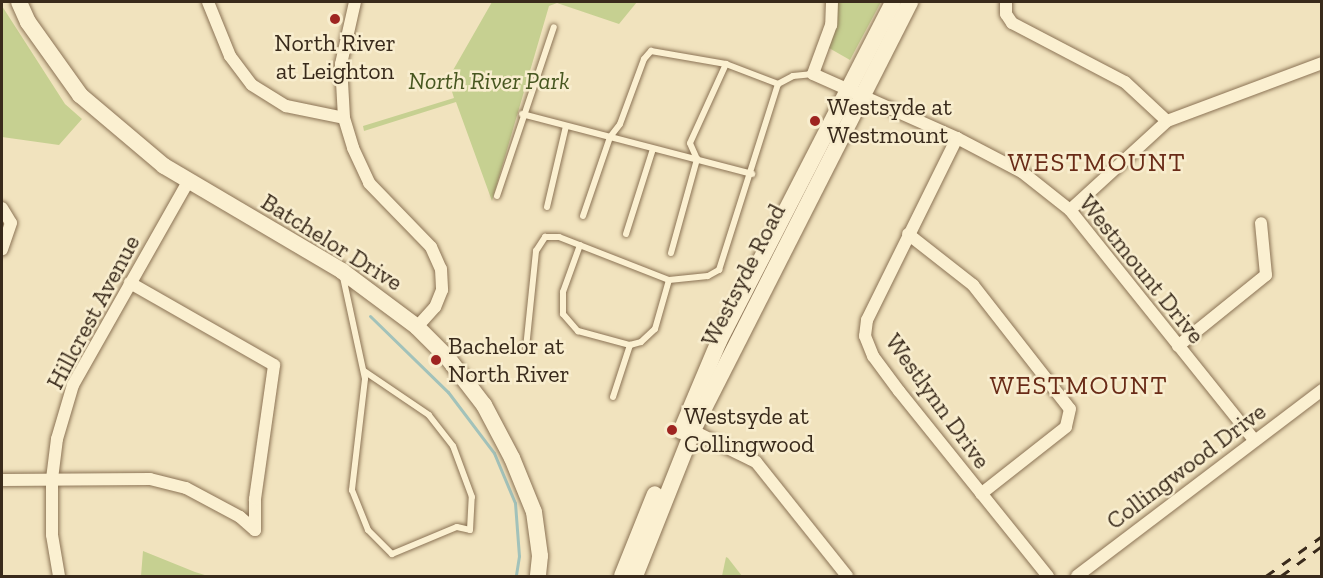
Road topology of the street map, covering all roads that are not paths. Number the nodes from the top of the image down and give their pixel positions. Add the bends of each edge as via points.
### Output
1 (19, 2) edge
2 (208, 2) edge
3 (355, 2) edge
4 (832, 2) edge
5 (893, 2) edge
6 (910, 2) edge
7 (1006, 2) edge
8 (555, 27) dead end
9 (1322, 63) edge
10 (726, 64) junction
11 (813, 74) junction
12 (778, 84) junction
13 (856, 91) junction
14 (522, 114) junction
15 (344, 118) junction
16 (1167, 121) junction
17 (566, 126) junction
18 (610, 137) junction
19 (957, 138) junction
20 (654, 149) junction
21 (697, 159) junction
22 (752, 174) junction
23 (188, 182) junction
24 (497, 196) dead end
25 (547, 207) dead end
26 (4, 210) edge
27 (1070, 210) junction
28 (583, 216) dead end
29 (1261, 223) dead end
30 (626, 234) dead end
31 (908, 234) junction
32 (580, 245) junction
33 (2, 249) edge
34 (671, 253) dead end
35 (342, 271) junction
36 (669, 280) junction
37 (130, 283) junction
38 (417, 327) junction
39 (630, 345) junction
40 (1178, 346) junction
41 (526, 348) dead end
42 (364, 371) junction
43 (1322, 390) edge
44 (613, 398) dead end
45 (688, 428) junction
46 (1254, 440) junction
47 (52, 479) junction
48 (2, 480) edge
49 (981, 494) junction
50 (59, 576) edge
51 (538, 576) edge
52 (622, 576) edge
53 (635, 576) edge
54 (848, 576) edge
55 (1048, 576) edge
56 (1077, 576) edge

1 - 23 main road, Batchelor Drive via 28,22 80,95
2 - 15 street via 230,56 252,85 286,106
3 - 15 street via 341,63
4 - 11 street via 831,25
5 - 13 main road, Westsyde Road
6 - 13 main road, Westsyde Road
7 - 16 street via 1006,14 1012,23 1125,82
8 - 14 lane
9 - 16 street
10 - 12 lane
10 - 18 lane via 651,51 644,59 620,124
10 - 21 lane via 690,143
11 - 12 lane via 793,76
11 - 13 street, Westmount Drive
12 - 22 lane
13 - 19 street, Westmount Drive
13 - 45 main road, Westsyde Road via 719,342
14 - 17 lane
14 - 24 lane
15 - 38 street via 369,183 430,247 441,269 442,290 435,307
16 - 27 street
17 - 18 lane
17 - 25 lane
18 - 20 lane
18 - 28 lane
19 - 27 street, Westmount Drive via 1022,172
19 - 31 street, Westlynn Drive
20 - 21 lane
20 - 30 lane
21 - 22 lane
21 - 34 lane
22 - 36 lane via 719,270 708,276
23 - 35 main road, Batchelor Drive
23 - 37 street, Hillcrest Avenue
26 - 33 street via 11,223
27 - 40 street, Westmount Drive
29 - 40 street via 1266,275
31 - 49 street, Westlynn Drive via 867,320 865,336 873,356
31 - 49 street via 973,285 1070,409 1066,427
32 - 36 lane
32 - 39 lane via 563,292 563,314 578,331
32 - 41 lane via 559,237 545,237 536,251
35 - 38 main road, Batchelor Drive
35 - 42 lane
36 - 39 lane via 655,329 641,342
37 - 47 street, Hillcrest Avenue via 74,385 57,439
37 - 47 street via 274,365 255,499 255,530 240,516 186,489 150,479
38 - 51 main road, Batchelor Drive via 484,405 512,458 534,512 540,556
39 - 44 lane
40 - 46 street, Westmount Drive
42 - 42 lane via 352,490 368,530 392,554 457,527 470,530 472,497 453,446 429,415
43 - 46 street, Collingwood Drive
45 - 52 main road, Westsyde Road
45 - 53 main road, Westsyde Road
45 - 54 street via 756,462
46 - 56 street, Collingwood Drive
47 - 48 street
47 - 50 street, Hillcrest Avenue via 52,535
49 - 55 street, Westlynn Drive

